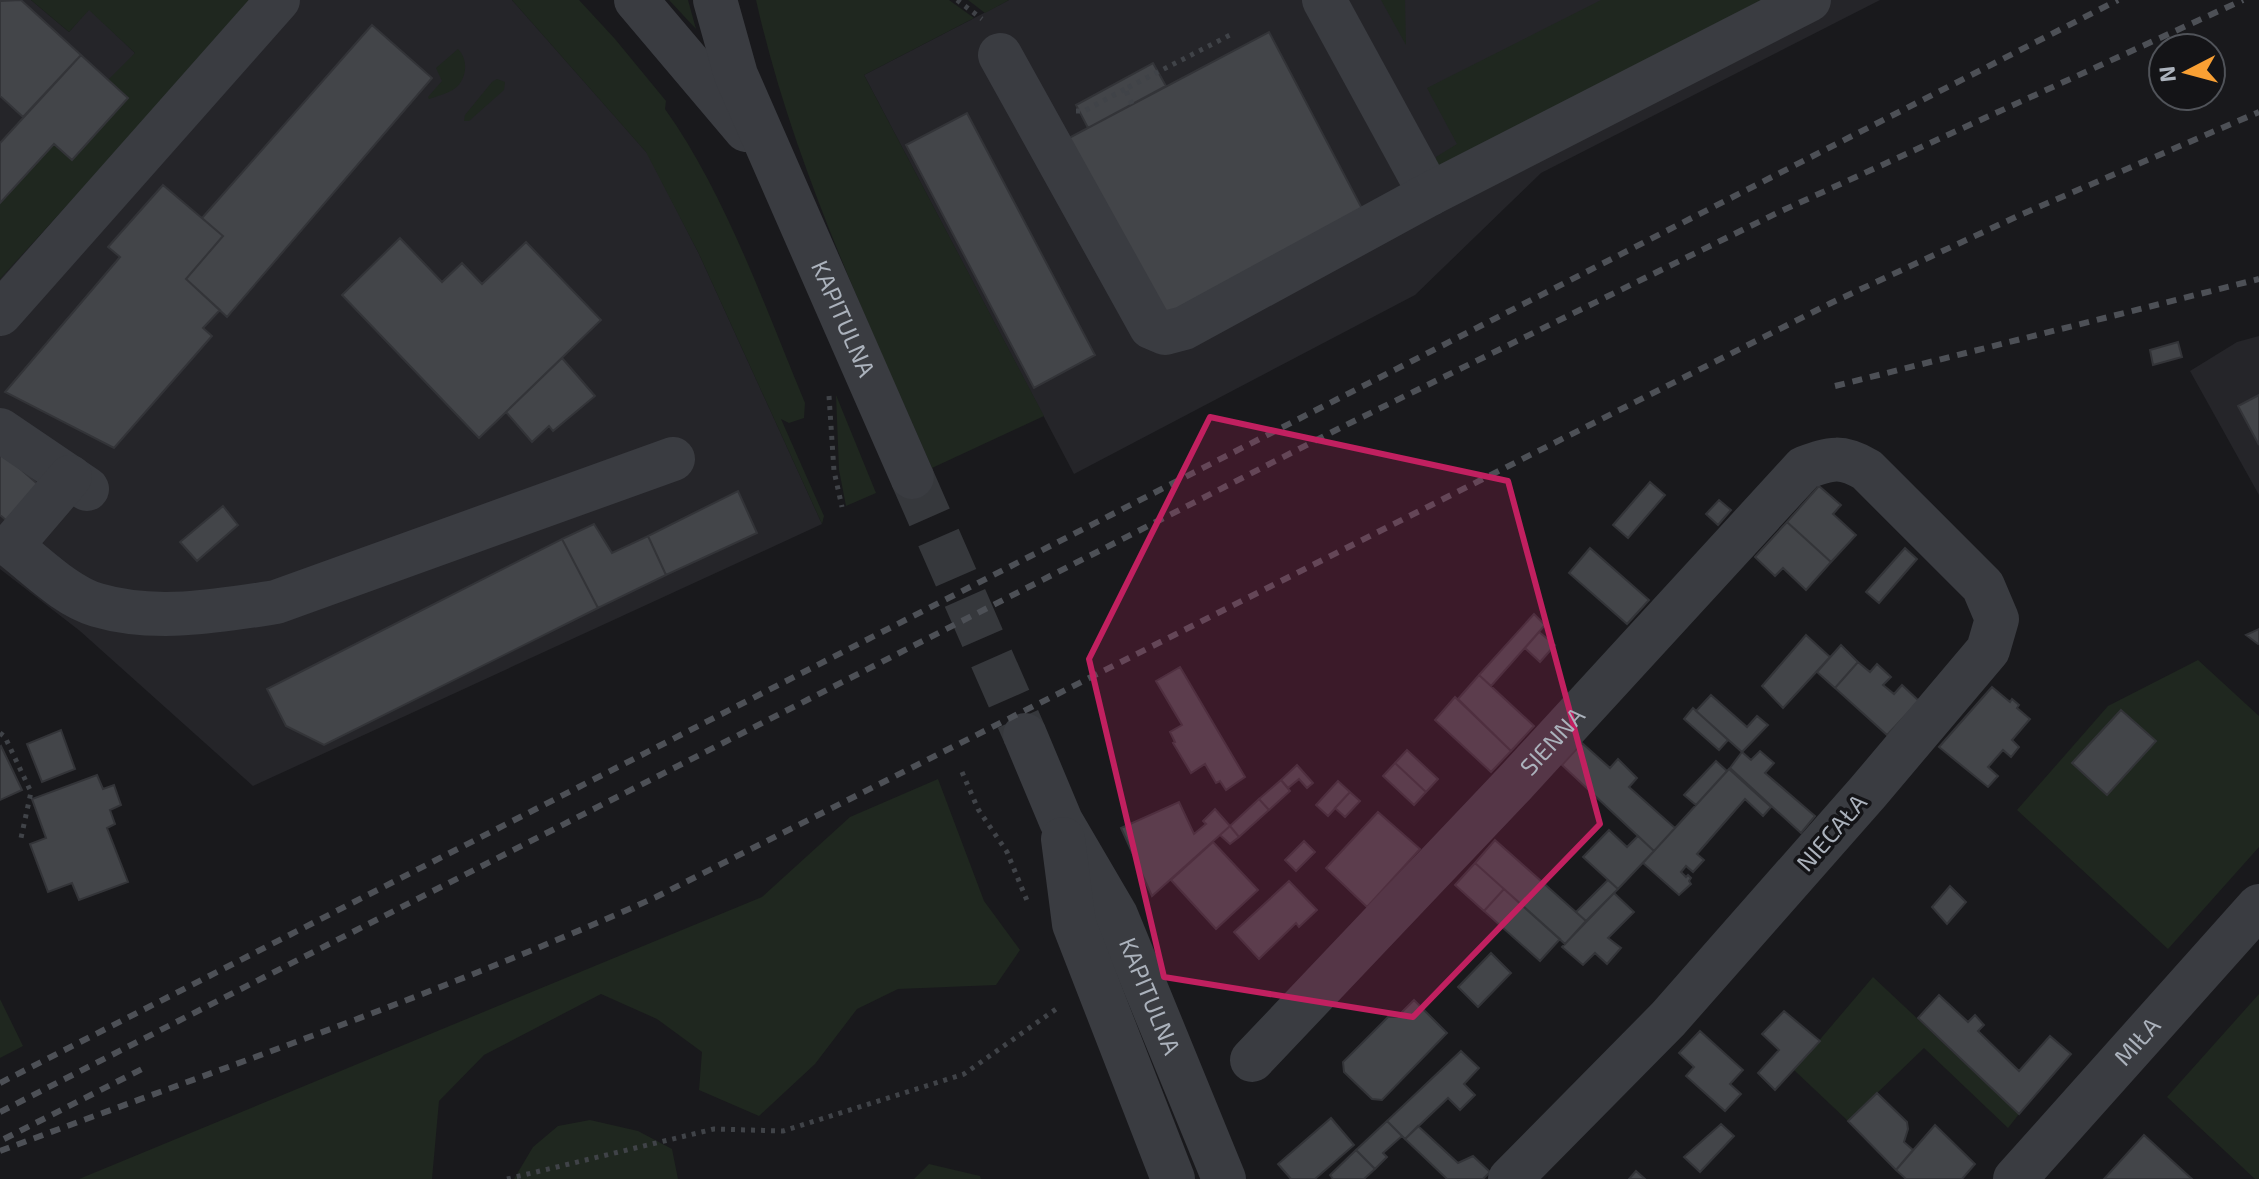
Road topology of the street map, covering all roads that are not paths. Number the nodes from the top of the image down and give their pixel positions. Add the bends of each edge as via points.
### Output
1 (278, 0) edge
2 (636, 0) edge
3 (715, 0) edge
4 (730, 0) edge
5 (1324, 0) edge
6 (1809, 0) edge
7 (1000, 55) dead end
8 (736, 75) junction
9 (773, 162) junction
10 (1430, 194) junction
11 (0, 314) edge
12 (0, 430) edge
13 (673, 459) dead end
14 (1867, 470) joint
15 (912, 477) tunnel mouth
16 (11, 539) edge
17 (1025, 735) tunnel mouth
18 (1061, 821) junction
19 (2259, 906) edge
20 (1252, 1060) dead end
21 (1173, 1179) edge
22 (1224, 1179) edge
23 (1510, 1179) edge
24 (2015, 1179) edge

1 - 11 street
2 - 9 street, KAPITULNA
3 - 8 street, KAPITULNA
4 - 8 street, KAPITULNA
5 - 10 street
6 - 10 street
7 - 10 street via 1151,327 1165,333 1184,328
8 - 9 street, KAPITULNA
9 - 15 street, KAPITULNA
12 - 16 street via 70,487
13 - 16 street via 357,575 276,602 223,610 177,613 96,605 72,592
14 - 20 street, SIENNA via 1848,460 1804,468
14 - 23 street, NIECAŁA via 1983,586 1997,619 1988,650 1668,1019
17 - 18 street, KAPITULNA
18 - 21 street, KAPITULNA via 1074,924
18 - 22 street, KAPITULNA via 1116,915
19 - 24 street, MIŁA

